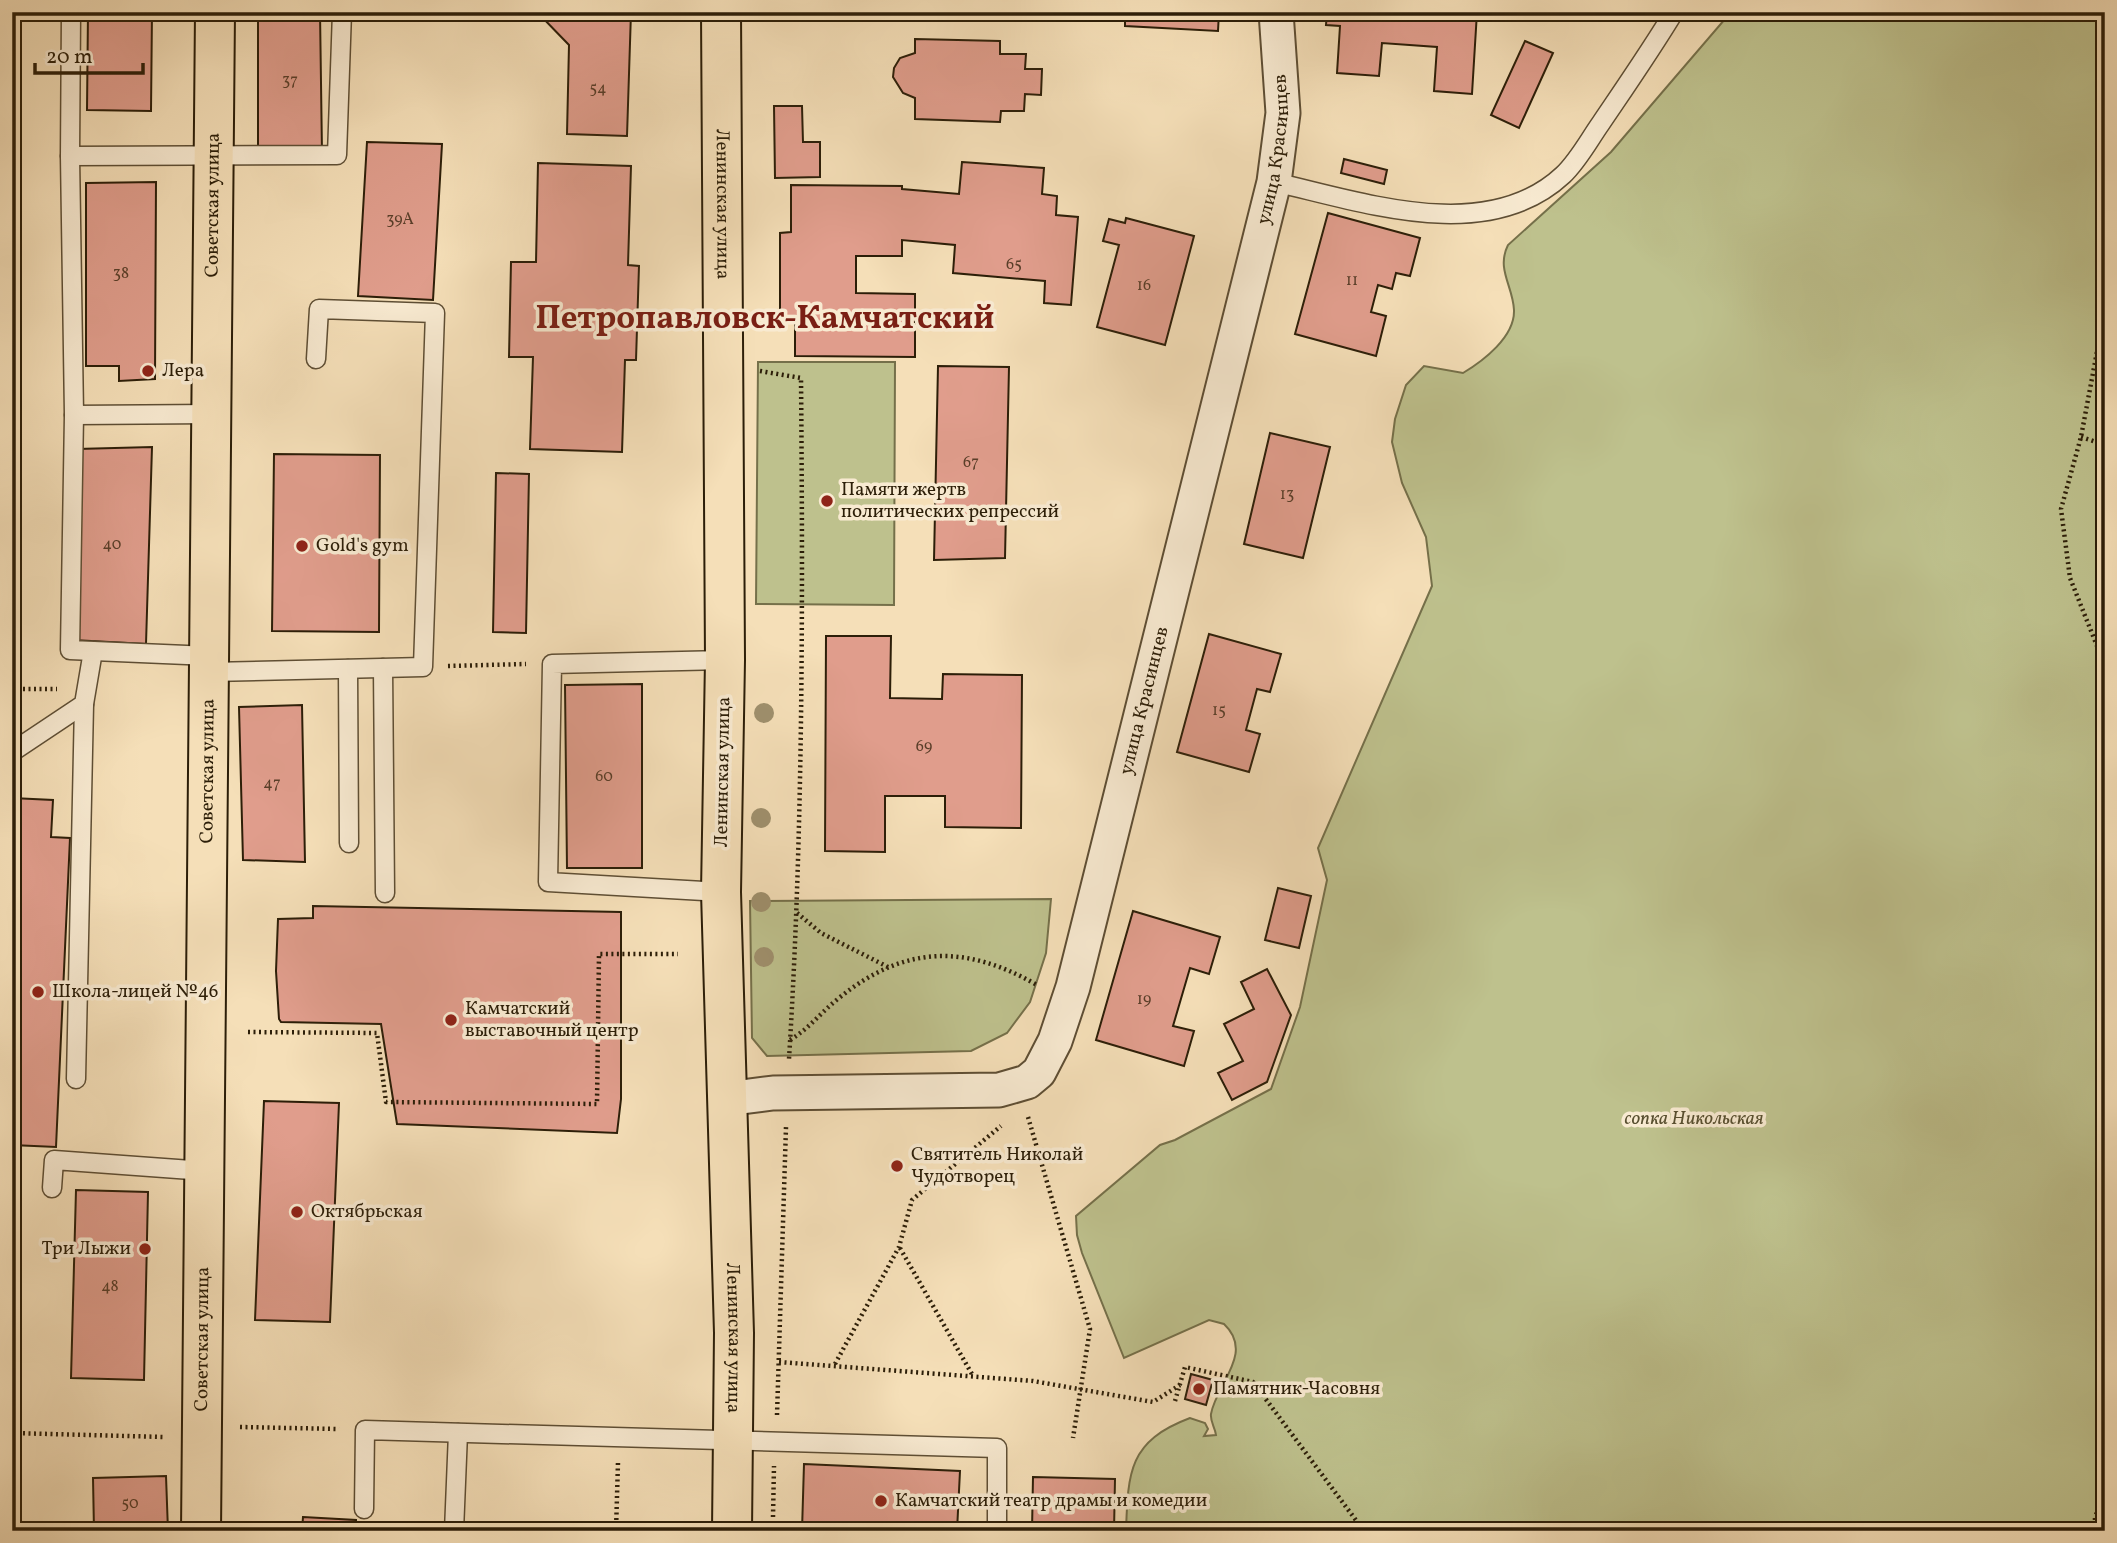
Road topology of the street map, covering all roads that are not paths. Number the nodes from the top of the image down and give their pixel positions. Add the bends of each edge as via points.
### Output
1 (71, 12) edge
2 (215, 12) edge
3 (342, 12) edge
4 (721, 12) edge
5 (1276, 12) edge
6 (1674, 12) edge
7 (70, 156) junction
8 (216, 157) junction
9 (1274, 182) junction
10 (316, 359) dead end
11 (213, 414) junction
12 (74, 415) junction
13 (93, 651) junction
14 (725, 660) junction
15 (210, 664) junction
16 (383, 668) junction
17 (348, 669) junction
18 (85, 697) junction
19 (12, 752) edge
20 (349, 843) dead end
21 (721, 892) junction
22 (385, 893) dead end
23 (76, 1079) dead end
24 (726, 1099) junction
25 (205, 1171) junction
26 (52, 1188) dead end
27 (458, 1433) junction
28 (733, 1440) junction
29 (364, 1509) dead end
30 (201, 1531) edge
31 (454, 1531) edge
32 (732, 1531) edge
33 (997, 1531) edge

1 - 7 lane
2 - 8 main road, Советская улица
3 - 8 lane via 337,155
4 - 14 main road, Ленинская улица
5 - 9 street, улица Красинцев via 1283,114
6 - 9 lane via 1565,173 1531,198 1498,210 1447,215
7 - 8 lane
7 - 12 lane
8 - 11 main road, Советская улица
9 - 24 street, улица Красинцев via 1116,827 1069,1003 1044,1065 1033,1078 999,1090 787,1093
10 - 16 lane via 319,309 435,313 423,667
11 - 12 lane
11 - 15 main road, Советская улица
12 - 13 lane via 70,650
13 - 15 lane
13 - 18 lane
14 - 21 main road, Ленинская улица
14 - 21 lane via 552,664 548,882
15 - 17 lane
15 - 25 main road, Советская улица
16 - 17 lane
16 - 22 lane
17 - 20 lane
18 - 19 lane
18 - 23 lane
21 - 24 main road, Ленинская улица
24 - 28 main road, Ленинская улица
25 - 26 lane via 54,1160
25 - 30 main road, Советская улица
27 - 28 lane
27 - 29 lane via 365,1430
27 - 31 lane
28 - 32 main road, Ленинская улица
28 - 33 lane via 997,1448

